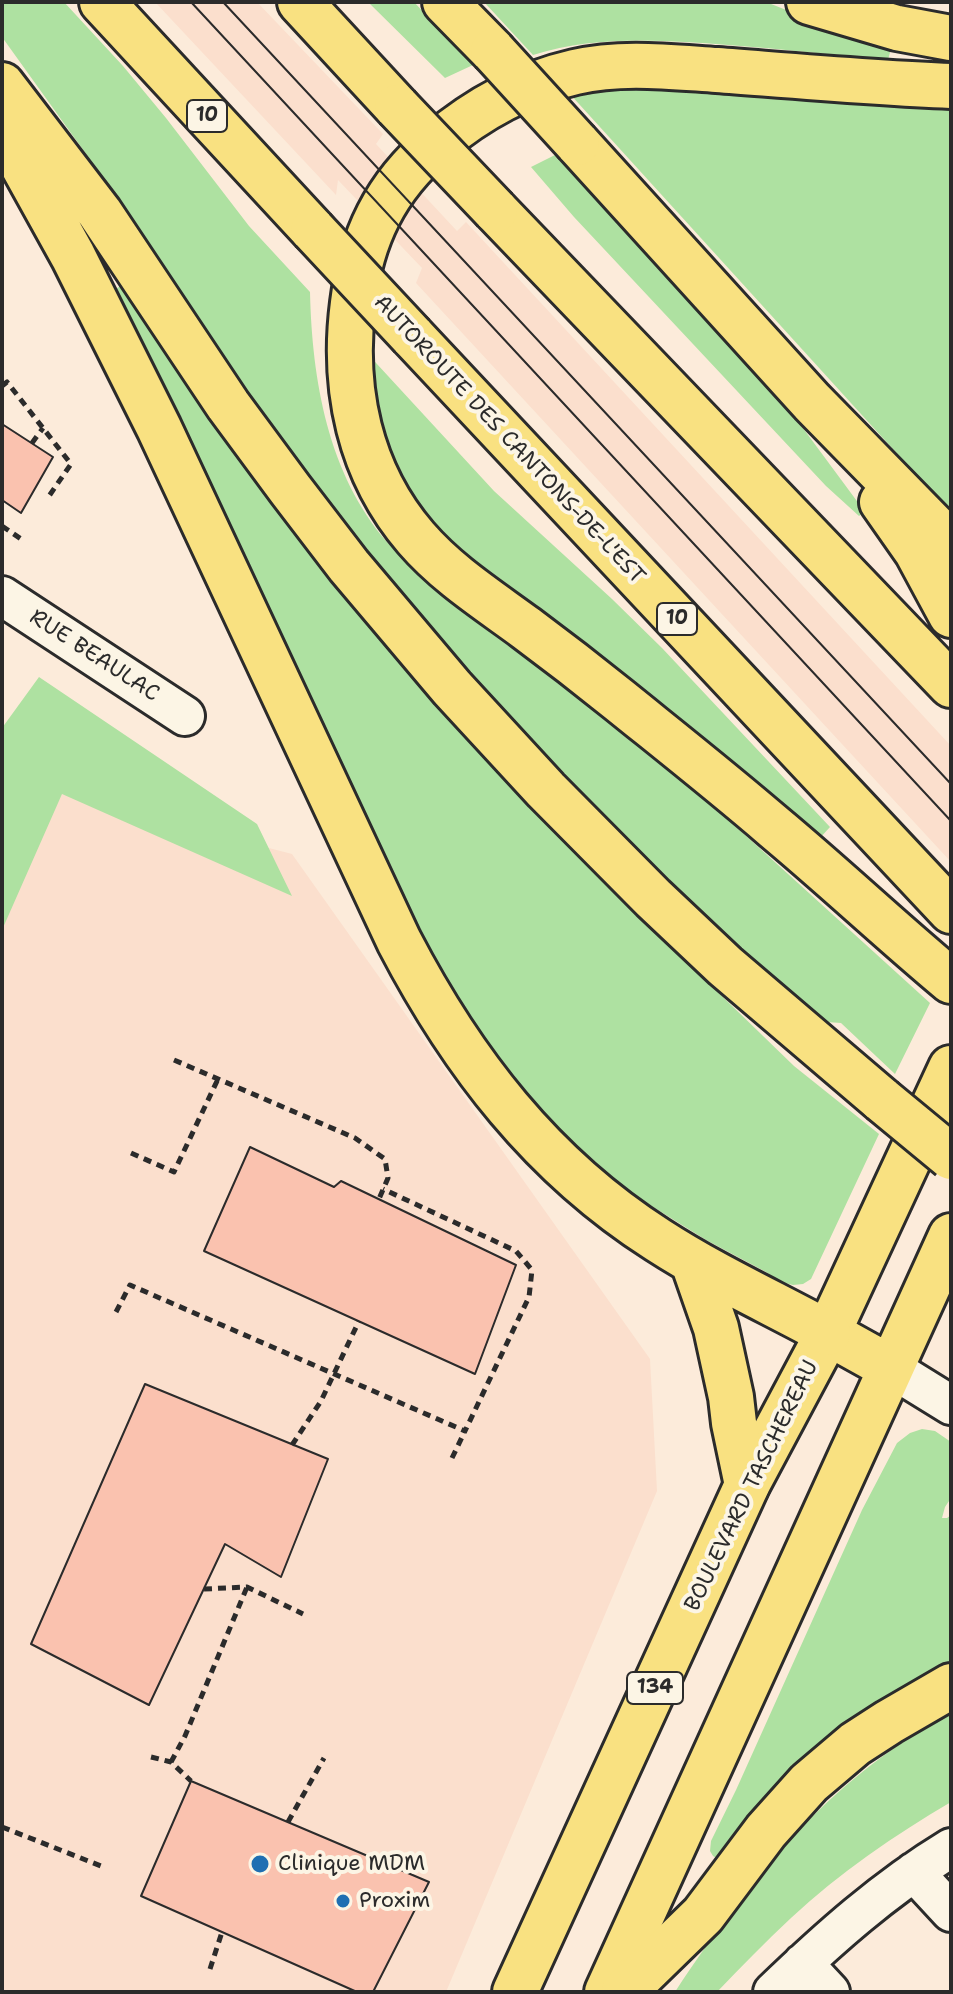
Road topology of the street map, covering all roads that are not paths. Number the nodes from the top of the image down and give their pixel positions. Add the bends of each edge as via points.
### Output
1 (102, 2) edge
2 (300, 2) edge
3 (445, 2) edge
4 (809, 2) edge
5 (951, 38) edge
6 (2, 85) edge
7 (951, 86) edge
8 (2, 128) edge
9 (812, 402) junction
10 (951, 544) edge
11 (2, 596) edge
12 (951, 615) edge
13 (951, 685) edge
14 (185, 716) dead end
15 (951, 911) edge
16 (944, 975) edge
17 (951, 1068) edge
18 (951, 1157) edge
19 (951, 1236) edge
20 (693, 1262) junction
21 (828, 1333) junction
22 (891, 1368) junction
23 (951, 1405) edge
24 (747, 1485) junction
25 (951, 1686) edge
26 (951, 1848) edge
27 (914, 1872) junction
28 (951, 1912) edge
29 (803, 1963) junction
30 (515, 1992) edge
31 (607, 1992) edge
32 (624, 1992) edge
33 (773, 1992) edge
34 (830, 1992) edge

1 - 15 main road, AUTOROUTE DES CANTONS-DE-L'EST / 10, bridge
2 - 13 main road, bridge
3 - 9 main road, bridge
4 - 5 main road
6 - 18 main road, bridge via 100,213 290,489 452,688 641,887 725,966
7 - 16 main road via 633,66 580,71 534,84 460,125 404,175 370,231 355,284 350,335 352,394 361,438 382,489 417,539 451,573 723,784
8 - 20 main road via 146,401 369,880 440,1014 486,1082 542,1145 629,1221
9 - 10 main road
9 - 12 main road via 917,552
11 - 14 street, RUE BEAULAC
17 - 21 main road, BOULEVARD TASCHEREAU / 134
19 - 22 main road
20 - 21 main road
20 - 24 main road via 716,1328
21 - 22 main road
21 - 24 main road, BOULEVARD TASCHEREAU / 134
22 - 23 street
22 - 31 main road
24 - 30 main road, BOULEVARD TASCHEREAU / 134
25 - 32 main road via 855,1744 809,1783 703,1915
26 - 27 street
27 - 28 street
27 - 29 street
29 - 33 street
29 - 34 street

